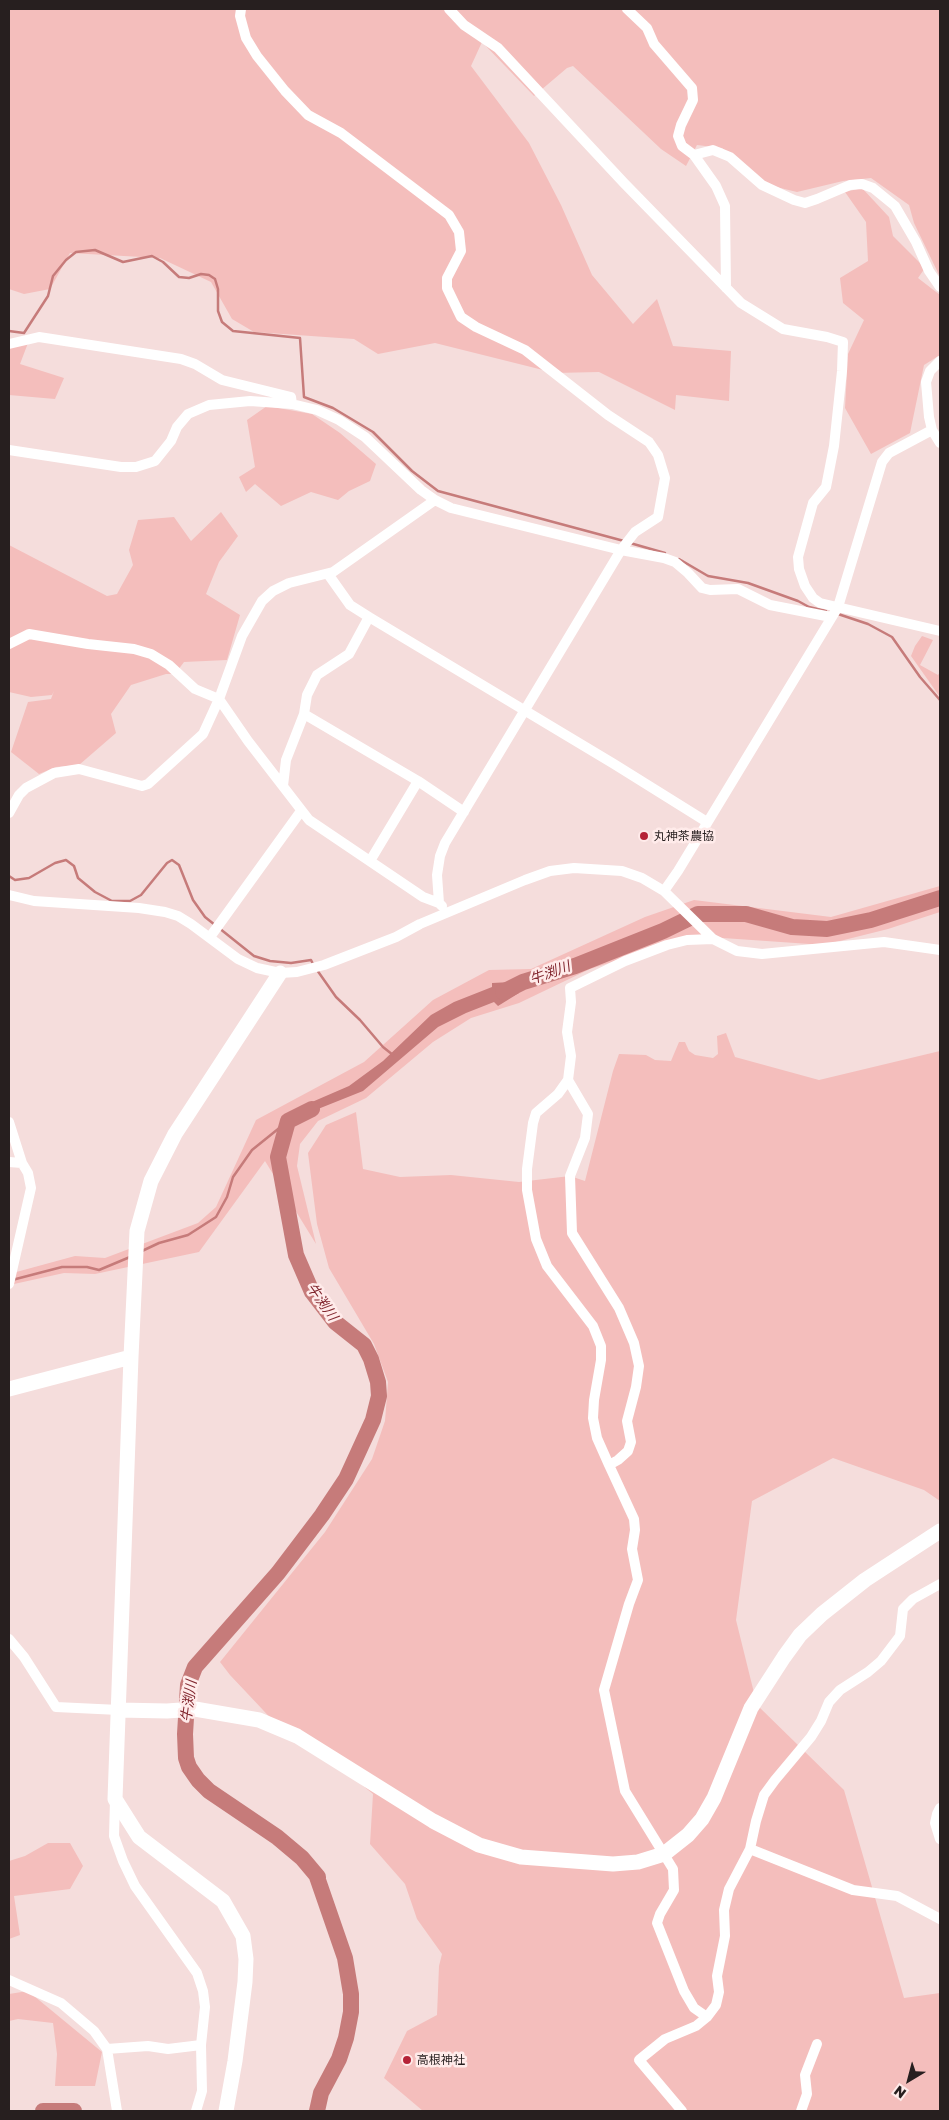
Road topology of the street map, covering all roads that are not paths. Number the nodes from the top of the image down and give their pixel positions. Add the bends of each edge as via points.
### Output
1 (241, 9) edge
2 (449, 9) edge
3 (627, 9) edge
4 (694, 155) junction
5 (940, 287) edge
6 (726, 288) junction
7 (9, 344) edge
8 (940, 361) edge
9 (292, 404) junction
10 (932, 430) junction
11 (940, 443) edge
12 (9, 450) edge
13 (435, 500) junction
14 (621, 550) junction
15 (328, 574) junction
16 (838, 607) junction
17 (369, 617) junction
18 (831, 617) junction
19 (940, 631) edge
20 (9, 644) edge
21 (220, 699) junction
22 (525, 710) junction
23 (304, 714) junction
24 (418, 781) junction
25 (283, 786) junction
26 (301, 811) junction
27 (464, 812) junction
28 (9, 813) edge
29 (707, 822) junction
30 (370, 862) junction
31 (664, 892) junction
32 (9, 895) edge
33 (439, 903) junction
34 (447, 913) junction
35 (210, 937) junction
36 (713, 939) junction
37 (940, 950) edge
38 (280, 973) junction
39 (568, 1080) junction
40 (9, 1122) edge
41 (9, 1162) edge
42 (22, 1163) junction
43 (9, 1284) edge
44 (131, 1357) junction
45 (9, 1389) edge
46 (609, 1465) junction
47 (940, 1531) edge
48 (940, 1584) edge
49 (9, 1639) edge
50 (119, 1710) junction
51 (115, 1799) junction
52 (940, 1808) edge
53 (940, 1839) edge
54 (750, 1848) junction
55 (664, 1854) junction
56 (940, 1919) edge
57 (9, 1980) edge
58 (707, 2017) junction
59 (818, 2044) dead end
60 (201, 2045) junction
61 (107, 2049) junction
62 (676, 2109) edge
63 (117, 2111) edge
64 (196, 2111) edge
65 (226, 2111) edge
66 (801, 2111) edge

1 - 14 street via 246,38 257,56 308,115 341,133 449,215 459,232 461,251 447,278 447,288 461,316 476,327 525,350 608,415 649,442 658,455 664,478 658,517 634,532
2 - 6 street via 464,25 498,48
3 - 4 street via 647,28 654,44 692,88 693,100 678,136 682,146
4 - 5 street via 713,150 730,157 762,185 794,200 817,200 850,185 862,184 873,188 899,212
4 - 6 street via 716,186 725,206
6 - 16 street via 751,310 782,329 843,342 834,446 826,487 814,503 798,557 805,586 813,598
7 - 9 street via 40,337 181,359 222,380 291,398
8 - 10 street via 930,371 926,382
9 - 12 street via 250,401 209,405 188,414 155,461 136,467 121,468
9 - 13 street via 317,410 365,437
10 - 11 street
10 - 16 street via 889,453 882,462
13 - 14 street via 474,515
13 - 15 street
14 - 18 street via 675,562 702,588 738,589 770,605
14 - 22 street
15 - 17 street via 350,605
15 - 21 street via 289,583 262,601 242,636
16 - 18 street
16 - 19 street
17 - 22 street
17 - 23 street via 349,654 317,675 307,695
18 - 29 street
20 - 21 street via 29,634 134,649 151,654 169,665 195,689
21 - 25 street
21 - 28 street via 203,734 148,784 142,786 79,769 54,773 26,788
22 - 27 street
22 - 29 street
23 - 24 street
23 - 25 street via 286,760
24 - 27 street
24 - 30 street
25 - 26 street
26 - 30 street
26 - 35 street
27 - 33 street via 440,856 437,875
29 - 31 street
30 - 33 street via 423,897
31 - 34 street via 642,878 622,871 574,868 550,871
31 - 36 street
32 - 35 street via 34,901 165,912 178,916
33 - 34 street
34 - 38 street via 324,965
35 - 38 street via 238,959 257,968
36 - 37 street via 737,952 762,954 884,942
36 - 39 street via 667,945 570,988
38 - 44 street via 175,1134 152,1181 137,1231
39 - 46 street via 558,1094 536,1113 527,1190 536,1239 547,1266 593,1326 601,1346 594,1418 597,1438
39 - 46 street via 588,1114 586,1138 570,1176 572,1233 619,1308 634,1343 639,1366 627,1421 631,1442 628,1451
40 - 42 street
41 - 42 street
42 - 43 street via 32,1188
44 - 45 street
44 - 50 street
46 - 55 street via 634,1519 632,1549 638,1580 604,1690 625,1791
47 - 55 street via 865,1580 800,1635 751,1708 706,1812 688,1835
48 - 54 street via 913,1599 903,1609 900,1636 881,1662 840,1690 829,1702 811,1737 764,1795
49 - 50 street via 56,1707
50 - 51 street
50 - 55 street via 195,1709 259,1720 298,1736 447,1829 503,1853 613,1864 638,1862
51 - 60 street via 114,1836 123,1861 135,1886 200,1982 204,2007
51 - 65 street via 138,1837 223,1901 243,1936 245,1982 236,2061
52 - 53 street via 936,1823
54 - 56 street via 853,1890 897,1896
54 - 58 street via 729,1889 724,1910 726,1936 717,1976 719,1992 716,2005
55 - 58 street via 672,1868 674,1890 657,1923 684,1991 694,2008
57 - 61 street via 60,2003 94,2031
58 - 62 street via 696,2026 665,2039 638,2060 663,2088
59 - 66 street via 805,2075 807,2094
60 - 61 street via 168,2049 148,2046
60 - 64 street via 202,2092
61 - 63 street

